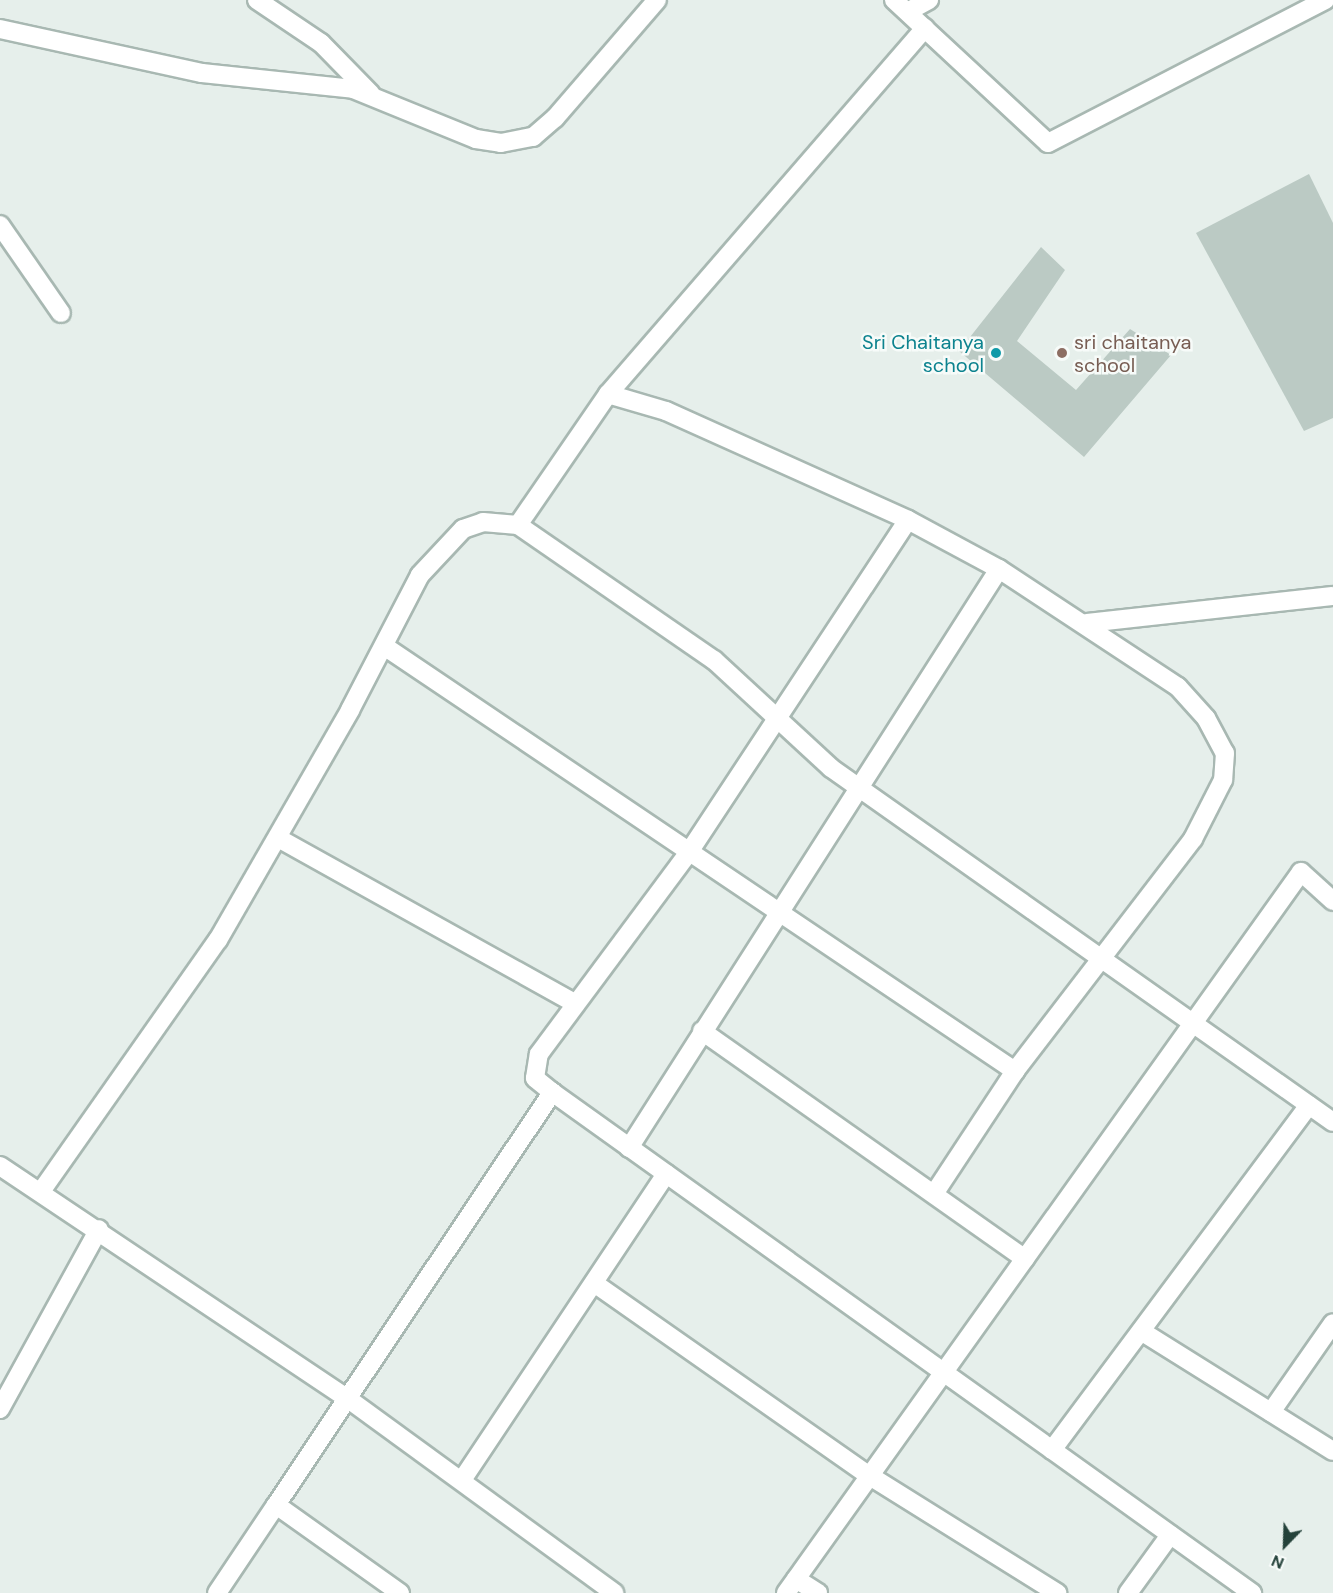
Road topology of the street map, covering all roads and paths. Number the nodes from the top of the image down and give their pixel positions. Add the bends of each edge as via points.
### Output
1 (258, 0) edge
2 (657, 0) edge
3 (894, 0) edge
4 (930, 0) edge
5 (1325, 0) edge
6 (909, 11) junction
7 (925, 28) junction
8 (0, 29) edge
9 (375, 98) junction
10 (0, 225) edge
11 (62, 313) dead end
12 (608, 394) junction
13 (908, 520) junction
14 (518, 525) junction
15 (999, 569) junction
16 (1333, 596) edge
17 (1087, 623) junction
18 (384, 646) junction
19 (779, 721) junction
20 (861, 788) junction
21 (278, 838) junction
22 (691, 849) junction
23 (1333, 901) edge
24 (777, 909) junction
25 (1102, 958) junction
26 (575, 1003) junction
27 (1194, 1023) junction
28 (702, 1031) junction
29 (1015, 1071) junction
30 (552, 1092) junction
31 (1309, 1105) junction
32 (1333, 1122) edge
33 (629, 1148) junction
34 (0, 1166) edge
35 (666, 1174) junction
36 (42, 1190) junction
37 (934, 1194) junction
38 (99, 1229) junction
39 (1025, 1259) junction
40 (594, 1283) junction
41 (1333, 1323) edge
42 (1141, 1331) junction
43 (944, 1373) junction
44 (347, 1398) junction
45 (0, 1409) edge
46 (1271, 1412) junction
47 (1052, 1450) junction
48 (1333, 1451) edge
49 (870, 1476) junction
50 (462, 1480) junction
51 (276, 1505) junction
52 (1170, 1535) junction
53 (791, 1586) edge
54 (393, 1591) edge
55 (217, 1593) edge
56 (614, 1593) edge
57 (818, 1593) edge
58 (1057, 1593) edge
59 (1128, 1593) edge
60 (1252, 1593) edge

1 - 9 street via 321,43
2 - 9 street via 533,137 501,143 476,139
3 - 6 street
4 - 6 street
5 - 7 street via 1048,143
6 - 7 street
7 - 12 street
8 - 9 street via 202,73 313,82
10 - 11 street
12 - 13 street via 666,411
12 - 14 street
13 - 15 street
13 - 19 street
14 - 18 street via 483,522 463,529 420,575
14 - 19 street via 714,660
15 - 17 street
15 - 20 street
16 - 17 street
17 - 25 street via 1178,687 1206,718 1225,753 1223,780 1193,839
18 - 21 street
18 - 22 street
19 - 20 street
19 - 22 street
20 - 24 street
20 - 25 street
21 - 26 street
21 - 36 street via 218,940
22 - 24 street
22 - 26 street
23 - 27 street via 1301,872
24 - 28 street
24 - 29 street
25 - 27 street
25 - 29 street
26 - 30 street via 534,1066 536,1078
27 - 31 street
27 - 39 street
28 - 33 street
28 - 37 street
29 - 37 street
30 - 33 street
30 - 44 street
31 - 32 street
31 - 42 street
33 - 35 street
34 - 36 street
35 - 40 street
35 - 43 street
36 - 38 street
37 - 39 street
38 - 44 street
38 - 45 street
39 - 43 street
40 - 49 street
40 - 50 street
41 - 46 street
42 - 46 street
42 - 47 street
43 - 47 street
43 - 49 street
44 - 50 street
44 - 51 street
46 - 48 street
47 - 52 street
49 - 53 street
49 - 58 street
50 - 56 street
51 - 54 street
51 - 55 street
52 - 59 street
52 - 60 street
53 - 57 street

